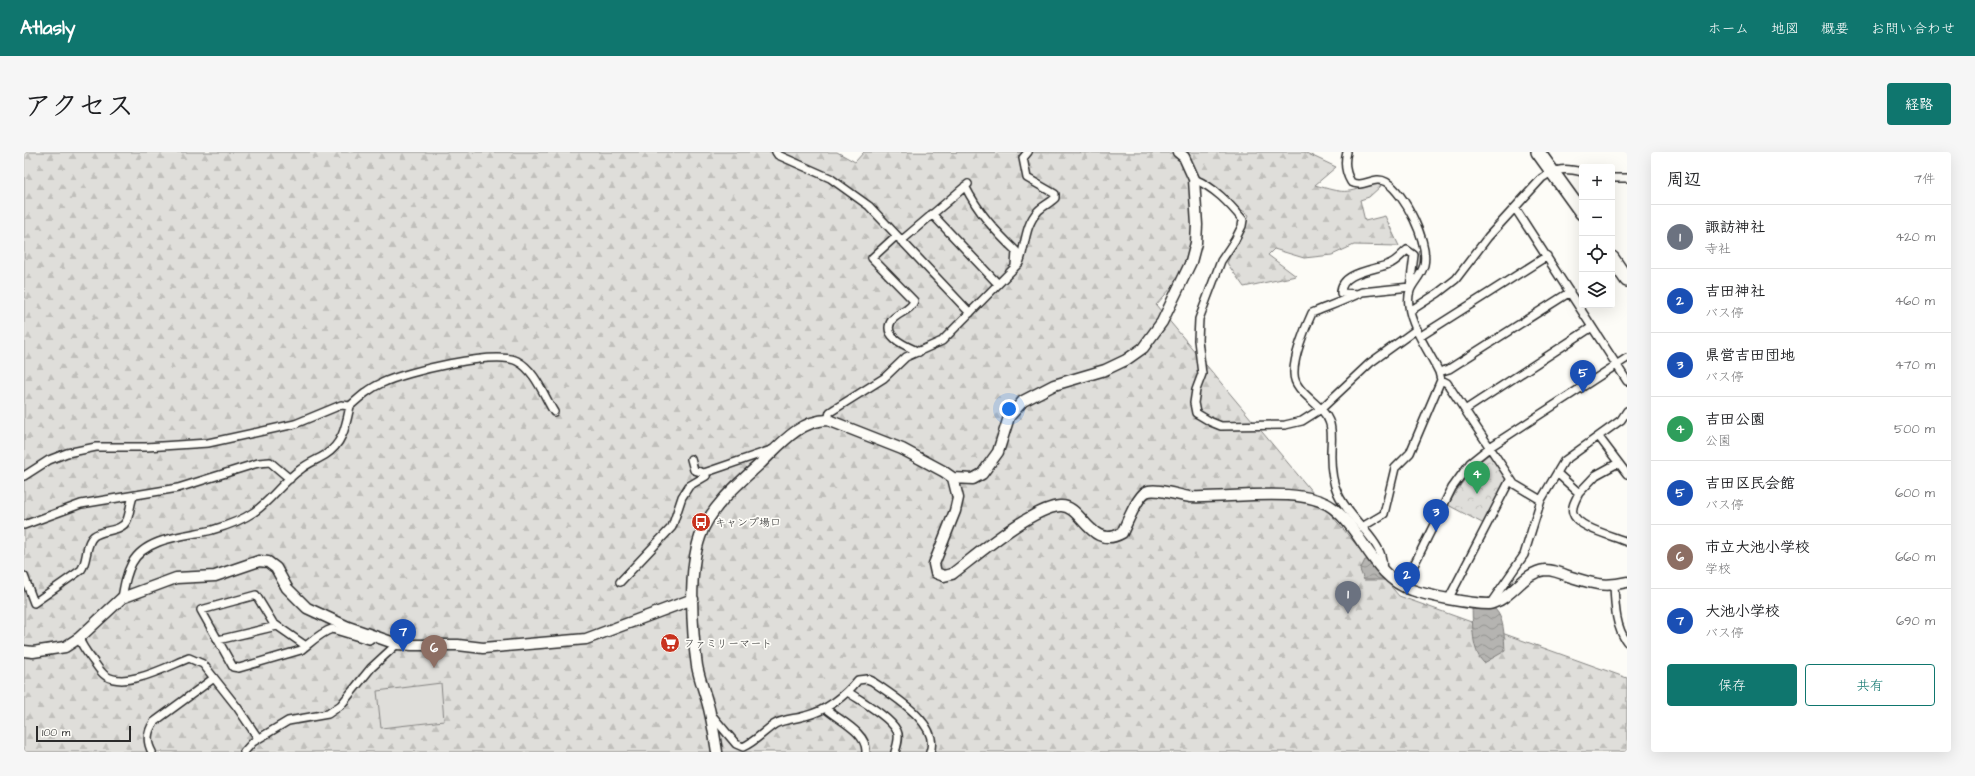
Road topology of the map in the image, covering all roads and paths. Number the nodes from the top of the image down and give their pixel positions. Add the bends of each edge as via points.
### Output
1 (776, 152) edge
2 (1028, 152) edge
3 (1178, 152) edge
4 (1347, 152) edge
5 (1538, 152) edge
6 (1552, 171) junction
7 (1579, 171) edge
8 (1615, 178) edge
9 (1194, 179) junction
10 (1626, 180) edge
11 (1515, 208) junction
12 (1579, 209) edge
13 (932, 214) junction
14 (899, 238) junction
15 (1547, 256) junction
16 (1615, 262) edge
17 (1015, 267) junction
18 (1627, 280) edge
19 (998, 284) junction
20 (1410, 287) junction
21 (1570, 292) junction
22 (1358, 294) junction
23 (1410, 311) junction
24 (970, 313) junction
25 (1592, 327) junction
26 (1417, 329) junction
27 (1421, 336) junction
28 (919, 352) junction
29 (1627, 358) edge
30 (1616, 365) junction
31 (1440, 376) junction
32 (1627, 381) edge
33 (350, 406) junction
34 (1321, 409) junction
35 (1465, 410) junction
36 (1627, 411) edge
37 (554, 412) dead end
38 (828, 420) junction
39 (1624, 422) edge
40 (1599, 437) junction
41 (1490, 447) junction
42 (777, 448) junction
43 (691, 459) dead end
44 (1618, 463) junction
45 (704, 472) junction
46 (1557, 473) junction
47 (1627, 474) edge
48 (24, 476) edge
49 (953, 478) junction
50 (290, 479) junction
51 (1510, 480) junction
52 (1579, 493) junction
53 (133, 497) junction
54 (1541, 500) junction
55 (24, 525) edge
56 (1362, 527) junction
57 (1627, 542) edge
58 (1382, 569) junction
59 (24, 576) edge
60 (620, 582) dead end
61 (1627, 582) edge
62 (1614, 586) junction
63 (1404, 587) junction
64 (122, 598) junction
65 (1449, 598) junction
66 (693, 599) junction
67 (1490, 604) junction
68 (277, 626) junction
69 (374, 636) junction
70 (79, 638) junction
71 (218, 640) junction
72 (1627, 642) edge
73 (397, 644) junction
74 (306, 646) junction
75 (24, 651) edge
76 (214, 678) junction
77 (848, 692) junction
78 (825, 708) junction
79 (710, 713) junction
80 (258, 738) junction
81 (152, 752) edge
82 (244, 752) edge
83 (717, 752) edge
84 (866, 752) edge
85 (894, 752) edge
86 (930, 752) edge

1 - 14 street via 830,178 869,206
2 - 17 street via 1023,158 1027,178 1051,191 1055,198 1034,216 1026,231 1022,254
3 - 9 street via 1184,156
4 - 20 street via 1346,168 1351,182 1359,184 1378,179 1388,183 1404,202 1415,222 1426,255 1420,275
5 - 6 highway
6 - 7 street via 1562,168
6 - 11 street via 1542,178
6 - 12 highway
8 - 10 street
9 - 34 street via 1210,187 1230,204 1243,220 1235,240 1221,262 1199,319 1198,340 1202,374 1195,396 1196,413 1221,426 1285,425 1302,421
9 - 49 street via 1197,225 1193,256 1152,337 1143,348 1126,360 1105,370 1054,384 1023,402 1009,417 998,452 982,474 973,479
11 - 15 street
11 - 23 street via 1448,287
13 - 14 street
13 - 17 street via 967,184 975,206 1016,251
13 - 19 street
14 - 24 street
14 - 28 street via 872,258 914,301 913,305 892,320 890,326 892,336 899,343
15 - 21 street
15 - 27 street
16 - 18 highway
17 - 19 street
19 - 24 street
20 - 22 street
20 - 22 street via 1414,255 1407,250 1391,264 1350,277 1341,294
20 - 23 street
21 - 25 street
21 - 31 street
22 - 34 street via 1312,313 1302,336 1293,375 1301,391
23 - 26 street
24 - 28 street via 942,341
25 - 30 street
25 - 35 street
26 - 27 street
26 - 34 street via 1370,363
27 - 31 street
28 - 38 street via 906,356 884,378 830,412
29 - 30 street
30 - 32 street
30 - 41 street
31 - 35 street
31 - 56 street via 1410,453 1395,468 1384,514
33 - 37 street via 371,389 408,372 502,358 516,360 527,368
33 - 48 street via 341,405 296,424 208,443 96,447 67,453 48,460
33 - 50 street via 340,441
34 - 56 street via 1330,422 1333,482 1342,503
35 - 41 street
36 - 39 street
38 - 42 street via 817,420 800,428
38 - 49 street via 902,449
39 - 40 street
40 - 44 street
40 - 46 street via 1569,456
41 - 51 street
41 - 63 street via 1470,463 1452,488
42 - 45 street
42 - 66 street via 732,488 706,525 698,543
43 - 45 street via 694,470
44 - 47 street
44 - 52 street via 1596,475
45 - 60 street via 706,476 689,486 682,496 672,527
46 - 52 street
46 - 54 street
49 - 58 street via 958,498 934,564 936,573 944,576 952,574 1021,522 1059,506 1072,509 1087,527 1096,533 1116,536 1122,533 1141,496 1153,490 1201,498 1270,494 1323,503 1333,508 1344,519
50 - 53 street via 270,462 258,463 178,488
50 - 64 street via 255,512 236,522 169,540 143,551 133,562
51 - 54 street
51 - 65 street
52 - 57 street via 1572,512 1577,520
53 - 55 street via 81,504
53 - 59 street via 127,521 122,526 94,536 81,570 34,603
54 - 67 street via 1524,554
56 - 58 street via 1377,547 1383,563
58 - 63 street
61 - 62 street
62 - 67 street via 1604,586 1544,570 1532,575 1501,599
62 - 72 street via 1614,607
63 - 65 street
64 - 69 street via 176,578 215,576 259,561 268,562 276,568 287,588 306,608
64 - 70 street
65 - 67 street
66 - 73 street via 586,639 483,648
66 - 79 street via 698,667
68 - 71 street
68 - 71 street via 256,594 201,610
68 - 74 street
69 - 73 street
69 - 74 street via 369,640 332,629
70 - 75 street via 65,647
70 - 76 street via 81,645 104,675 112,679 134,679 189,658 203,664
71 - 74 street via 233,667 239,668 301,650
73 - 80 street via 371,668 341,705 328,714 288,721
76 - 80 street
76 - 81 street via 154,722 149,729 147,740
77 - 78 street
77 - 85 street via 890,722 898,732 898,745
77 - 86 street via 858,680 867,679 904,704 928,728
78 - 79 street via 776,724 743,747 736,744
78 - 84 street via 860,736
79 - 83 street
80 - 82 street

